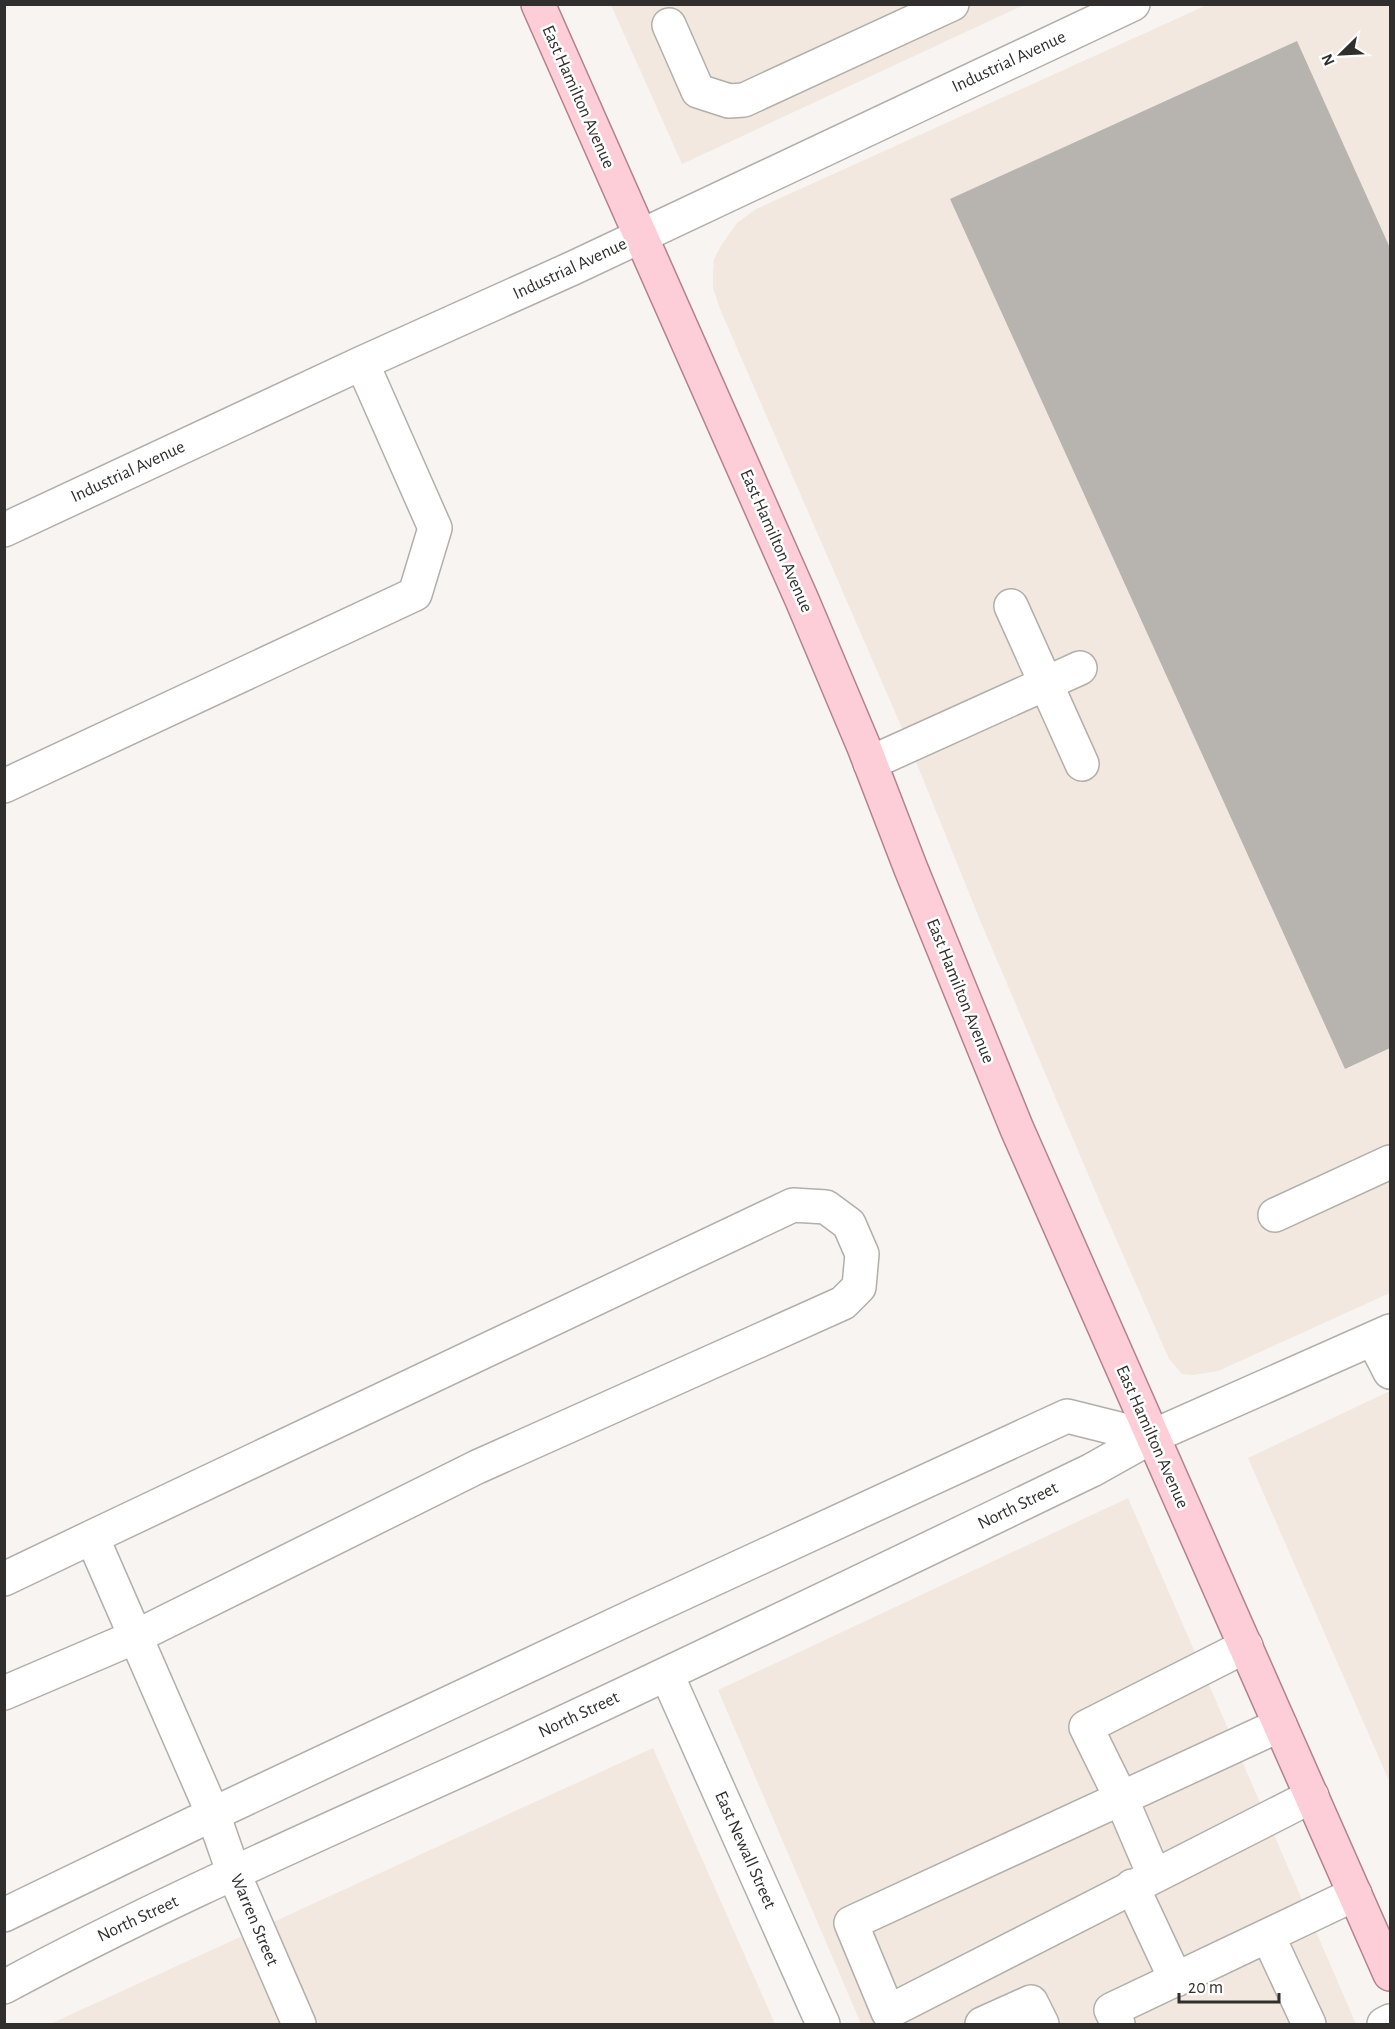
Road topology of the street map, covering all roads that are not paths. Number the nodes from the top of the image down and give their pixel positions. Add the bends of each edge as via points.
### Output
1 (538, 4) edge
2 (952, 4) edge
3 (1133, 4) edge
4 (669, 25) dead end
5 (640, 236) junction
6 (362, 363) junction
7 (4, 530) edge
8 (1011, 606) dead end
9 (1080, 668) dead end
10 (1046, 684) junction
11 (870, 763) junction
12 (1082, 764) dead end
13 (4, 786) edge
14 (1390, 1162) edge
15 (1275, 1215) dead end
16 (1382, 1335) edge
17 (1390, 1372) edge
18 (1151, 1437) junction
19 (92, 1537) junction
20 (4, 1579) edge
21 (135, 1637) junction
22 (1246, 1646) junction
23 (667, 1675) junction
24 (4, 1693) edge
25 (1280, 1725) junction
26 (1312, 1796) junction
27 (1121, 1798) junction
28 (213, 1814) junction
29 (234, 1874) junction
30 (1143, 1881) junction
31 (1355, 1894) junction
32 (4, 1915) edge
33 (1268, 1936) junction
34 (1390, 1974) edge
35 (1176, 1980) junction
36 (4, 1987) edge
37 (1390, 2021) edge
38 (298, 2025) edge
39 (823, 2025) edge
40 (982, 2025) edge
41 (1042, 2025) edge
42 (1118, 2025) edge
43 (1309, 2025) edge
44 (1384, 2025) edge

1 - 5 main road, East Hamilton Avenue
2 - 4 street via 744,100 729,101 698,91
3 - 5 street, Industrial Avenue
5 - 6 street, Industrial Avenue
5 - 11 main road, East Hamilton Avenue
6 - 7 street, Industrial Avenue
6 - 13 street via 435,528 415,594
8 - 10 street
9 - 10 street
10 - 11 street
10 - 12 street
11 - 18 main road, East Hamilton Avenue via 1017,1129
14 - 15 street
16 - 17 street
16 - 18 street, North Street
18 - 22 main road, East Hamilton Avenue
18 - 23 street, North Street via 1092,1470
18 - 28 street via 1067,1416
19 - 20 street
19 - 21 street, Warren Street
19 - 21 street via 792,1205 826,1207 849,1224 862,1254 859,1287 843,1303 477,1467
21 - 24 street
21 - 28 street, Warren Street
22 - 25 main road, East Hamilton Avenue
22 - 27 street via 1086,1727
23 - 29 street, North Street
23 - 39 street, East Newall Street
25 - 26 main road, East Hamilton Avenue
25 - 27 street
26 - 30 street
26 - 31 main road, East Hamilton Avenue
27 - 30 street
27 - 30 street via 850,1923 888,2012
28 - 29 street, Warren Street
28 - 32 street
29 - 36 street, North Street
29 - 38 street, Warren Street
30 - 35 street
31 - 33 street
31 - 34 main road, East Hamilton Avenue
33 - 35 street
33 - 43 street
35 - 42 street via 1111,2010
37 - 44 street
40 - 41 street via 1030,2002

